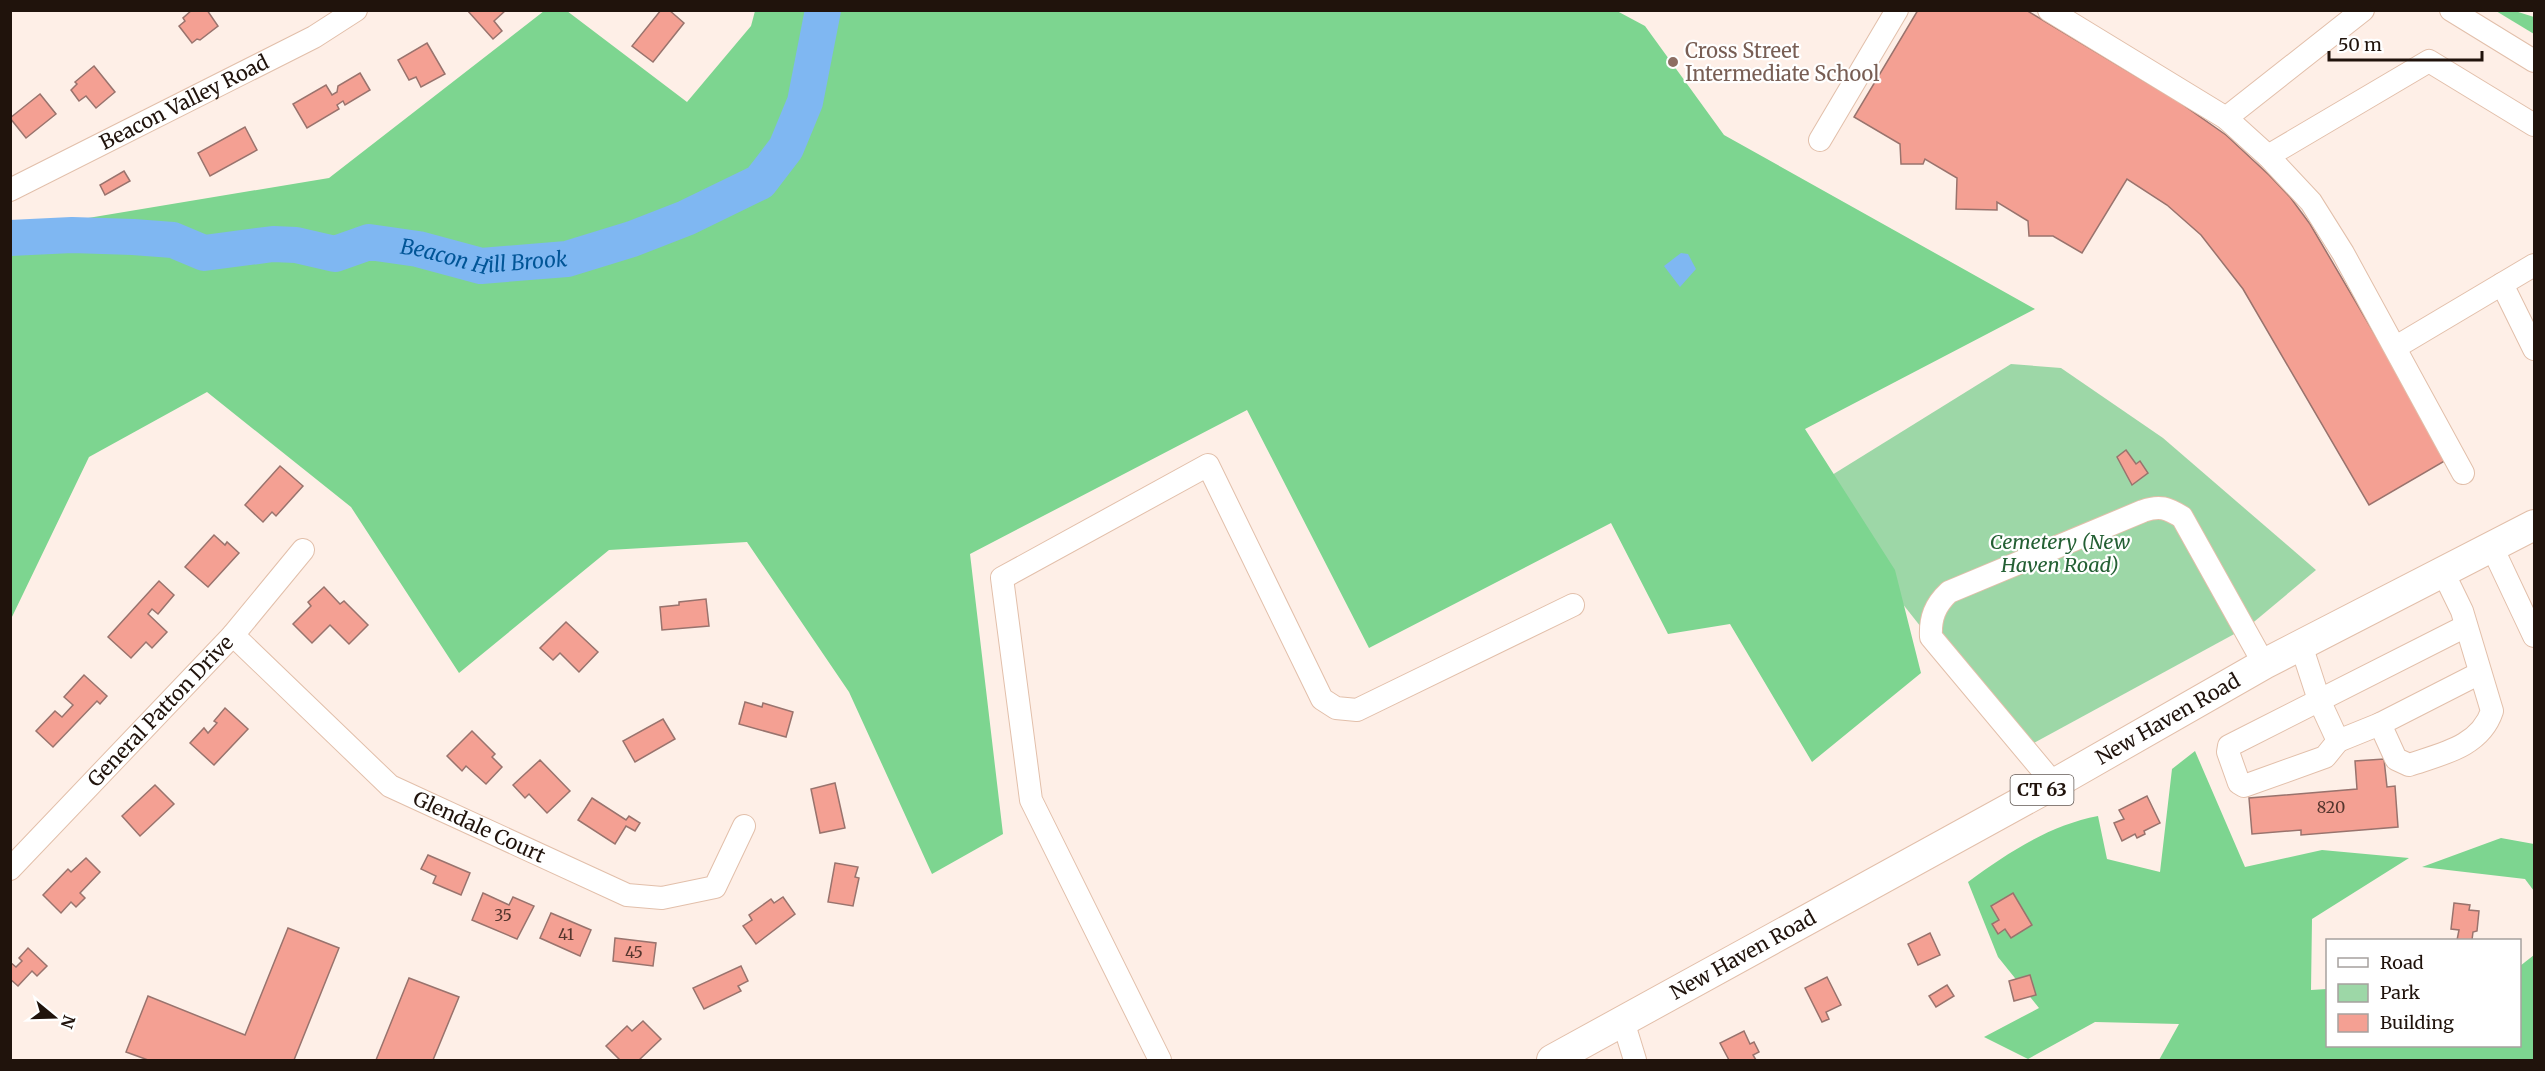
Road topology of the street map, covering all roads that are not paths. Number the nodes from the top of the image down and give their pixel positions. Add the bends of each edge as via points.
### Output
1 (356, 10) edge
2 (1897, 10) edge
3 (2049, 10) edge
4 (2363, 10) edge
5 (2451, 10) edge
6 (2535, 62) edge
7 (2226, 118) junction
8 (2535, 125) edge
9 (1820, 140) dead end
10 (2268, 156) junction
11 (10, 190) edge
12 (2532, 274) edge
13 (2502, 284) junction
14 (2396, 346) junction
15 (2535, 349) edge
16 (2463, 473) dead end
17 (2535, 525) edge
18 (2492, 547) junction
19 (303, 550) dead end
20 (2443, 572) junction
21 (1573, 604) dead end
22 (2466, 626) junction
23 (233, 634) junction
24 (2535, 636) edge
25 (2301, 645) junction
26 (2264, 664) junction
27 (2480, 674) junction
28 (2319, 700) junction
29 (2380, 724) junction
30 (2338, 741) junction
31 (2054, 784) junction
32 (744, 826) dead end
33 (10, 869) edge
34 (1623, 1021) junction
35 (1160, 1060) edge
36 (1552, 1060) edge
37 (1635, 1060) edge

1 - 11 street, Beacon Valley Road via 314,37
2 - 9 street
3 - 7 street
4 - 7 street
5 - 6 street
7 - 10 street
8 - 10 street via 2429,61
10 - 14 street via 2311,202
12 - 13 street
13 - 14 street
13 - 15 street
14 - 16 street
17 - 18 main road, New Haven Road / CT 63
18 - 20 main road, New Haven Road / CT 63
18 - 24 street
19 - 23 street, General Patton Drive
20 - 22 street
20 - 25 main road, New Haven Road / CT 63
21 - 35 street via 1357,710 1336,708 1322,699 1208,465 1002,578 1031,800
22 - 27 street
22 - 28 street
23 - 32 street, Glendale Court via 390,786 627,895 662,898 715,887
23 - 33 street, General Patton Drive
25 - 26 main road, New Haven Road / CT 63
25 - 28 street
26 - 31 main road, New Haven Road / CT 63
26 - 31 street via 2182,517 2168,507 2143,511 1948,592 1935,609 1931,637
27 - 29 street
27 - 29 street via 2492,711 2487,725 2461,748 2409,765 2396,759
28 - 30 street
28 - 30 street via 2229,746 2239,783 2244,786 2325,757
29 - 30 street
31 - 34 main road, New Haven Road / CT 63
34 - 36 main road, New Haven Road / CT 63
34 - 37 street

